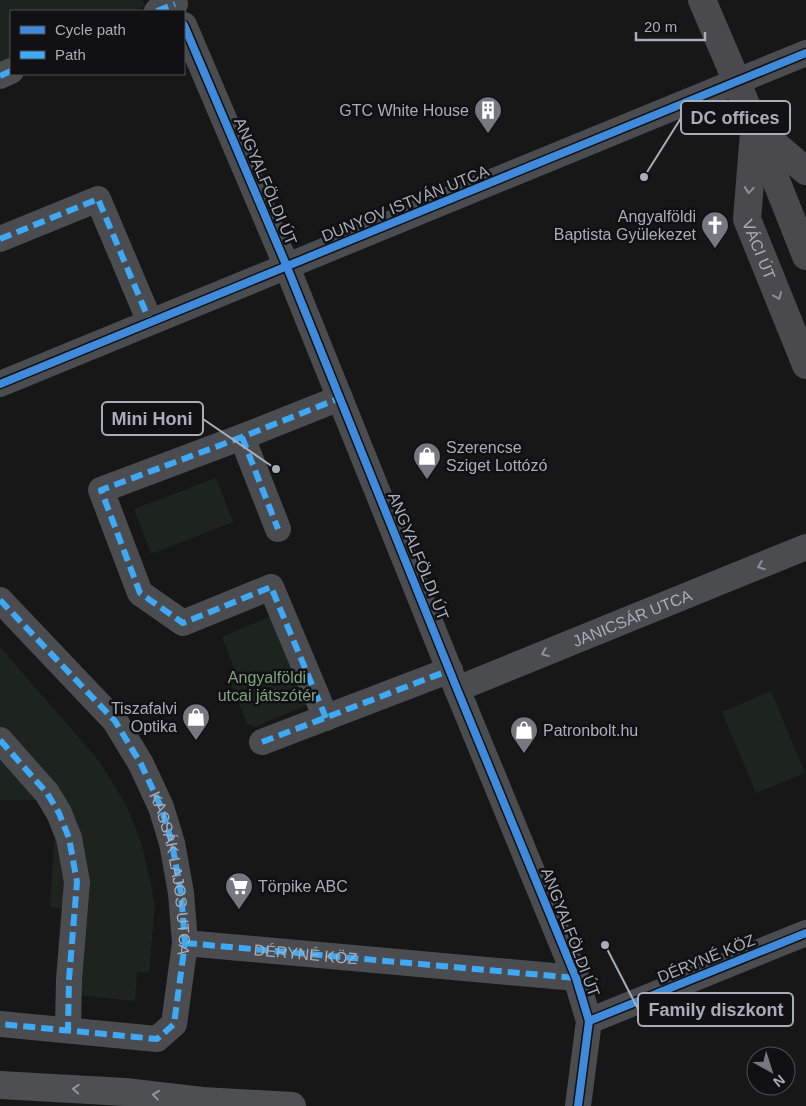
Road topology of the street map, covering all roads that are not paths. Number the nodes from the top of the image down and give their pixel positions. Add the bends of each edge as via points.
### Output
1 (702, 0) edge
2 (185, 37) edge
3 (806, 53) edge
4 (737, 82) junction
5 (755, 127) junction
6 (806, 171) edge
7 (0, 239) edge
8 (806, 256) edge
9 (288, 267) junction
10 (150, 322) junction
11 (806, 365) edge
12 (0, 384) edge
13 (340, 398) junction
14 (242, 438) junction
15 (278, 529) dead end
16 (806, 547) edge
17 (0, 600) edge
18 (453, 680) junction
19 (326, 718) junction
20 (0, 740) edge
21 (262, 742) dead end
22 (806, 933) edge
23 (184, 943) junction
24 (576, 978) junction
25 (589, 1020) junction
26 (0, 1024) edge
27 (68, 1030) junction
28 (0, 1085) edge
29 (125, 1099) edge
30 (292, 1106) edge
31 (578, 1106) edge

1 - 4 main road, VÁCI ÚT
2 - 9 street, ANGYALFÖLDI ÚT
3 - 4 street, DUNYOV ISTVÁN UTCA
4 - 5 main road, VÁCI ÚT
4 - 9 street, DUNYOV ISTVÁN UTCA
5 - 6 main road, VÁCI ÚT
5 - 8 main road, VÁCI ÚT
5 -> 11 main road, VÁCI ÚT via 747,219
7 - 10 street via 98,199
9 - 10 street, DUNYOV ISTVÁN UTCA
9 - 13 street, ANGYALFÖLDI ÚT
10 - 12 street, DUNYOV ISTVÁN UTCA
13 - 14 street
13 - 18 street, ANGYALFÖLDI ÚT
14 - 15 street
14 - 19 street via 101,490 140,593 183,624 272,587
16 -> 18 street, JANICSÁR UTCA
17 - 23 street, KASSÁK LAJOS UTCA via 115,721 141,764 161,807 172,842
18 - 19 street, JANICSÁR UTCA
18 - 24 street, ANGYALFÖLDI ÚT
19 - 21 street, JANICSÁR UTCA
20 - 27 street via 47,794 69,838 77,882
22 - 25 street, DÉRYNÉ KÖZ
23 - 24 street, DÉRYNÉ KÖZ
23 - 27 street, KASSÁK LAJOS UTCA via 174,1024 157,1039
24 - 25 street, ANGYALFÖLDI ÚT
25 - 31 street, ANGYALFÖLDI ÚT
26 - 27 street, KASSÁK LAJOS UTCA
29 -> 28 main road
30 -> 29 main road

